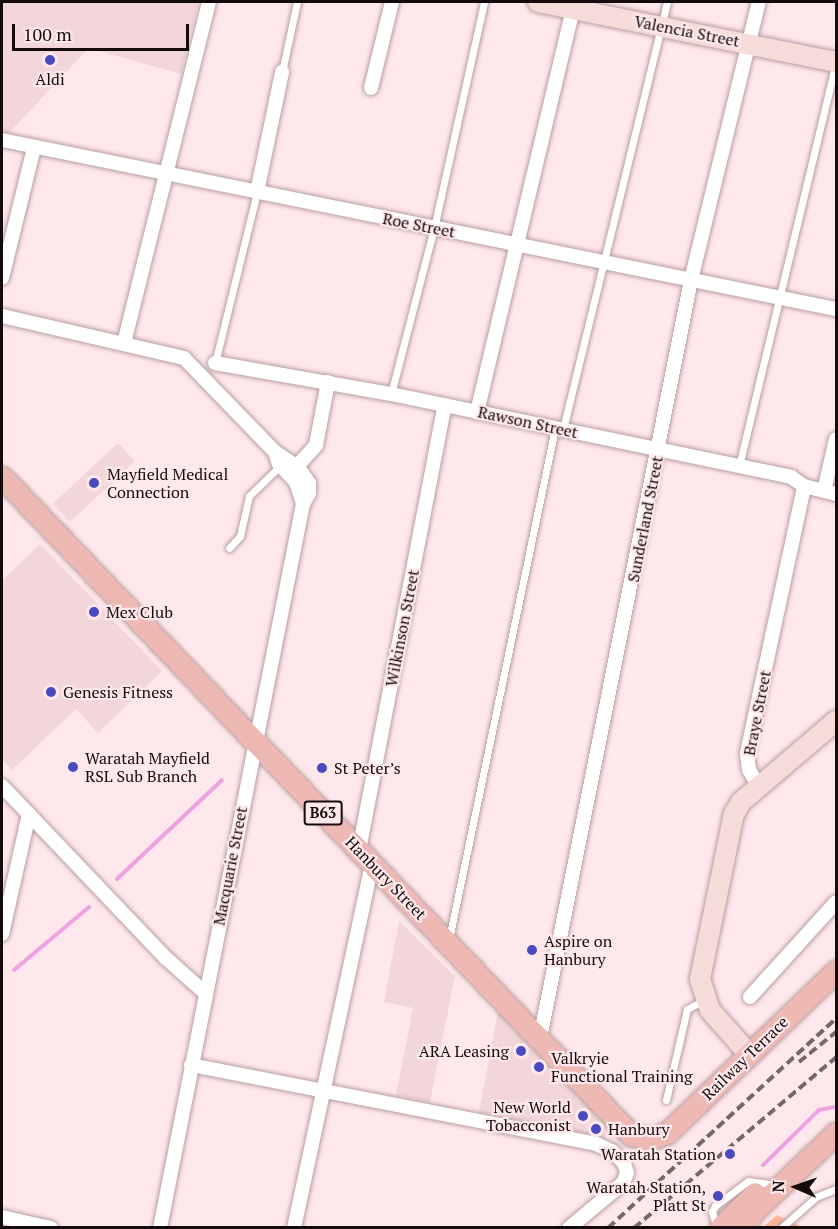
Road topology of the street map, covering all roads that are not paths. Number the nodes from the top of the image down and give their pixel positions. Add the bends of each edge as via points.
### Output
1 (209, 2) edge
2 (297, 2) edge
3 (392, 2) edge
4 (484, 2) edge
5 (538, 2) edge
6 (667, 2) edge
7 (759, 2) edge
8 (574, 5) edge
9 (662, 26) junction
10 (748, 43) junction
11 (837, 62) edge
12 (282, 72) joint
13 (371, 88) dead end
14 (2, 140) edge
15 (34, 148) junction
16 (165, 173) junction
17 (257, 192) junction
18 (434, 228) junction
19 (516, 246) junction
20 (603, 263) junction
21 (2, 278) edge
22 (692, 280) junction
23 (777, 298) junction
24 (837, 309) edge
25 (2, 316) edge
26 (124, 343) junction
27 (215, 363) joint
28 (328, 382) junction
29 (391, 394) junction
30 (445, 405) junction
31 (477, 412) junction
32 (559, 429) junction
33 (837, 439) edge
34 (659, 449) junction
35 (739, 466) junction
36 (289, 469) junction
37 (2, 477) edge
38 (804, 486) junction
39 (830, 492) edge
40 (230, 548) dead end
41 (837, 721) edge
42 (255, 742) junction
43 (2, 786) edge
44 (759, 787) junction
45 (2, 802) edge
46 (25, 810) junction
47 (365, 857) junction
48 (837, 902) edge
49 (2, 934) edge
50 (448, 942) junction
51 (837, 971) edge
52 (206, 994) junction
53 (750, 997) dead end
54 (705, 1000) junction
55 (540, 1038) junction
56 (748, 1053) junction
57 (191, 1065) junction
58 (321, 1092) junction
59 (666, 1100) dead end
60 (837, 1133) edge
61 (651, 1139) joint
62 (805, 1160) junction
63 (770, 1184) junction
64 (837, 1189) edge
65 (749, 1212) edge
66 (2, 1217) edge
67 (51, 1227) edge
68 (160, 1227) edge
69 (294, 1227) edge
70 (569, 1227) edge
71 (719, 1227) edge
72 (736, 1227) edge
73 (781, 1227) edge

1 - 16 street
2 - 12 lane
3 - 13 street
4 - 18 lane
5 - 8 street, Valencia Street
6 - 9 lane
7 - 10 street, Sunderland Street
8 - 9 street, Valencia Street
8 - 19 street
9 - 10 street, Valencia Street
9 - 20 lane
10 - 11 street, Valencia Street
10 - 22 street, Sunderland Street
11 - 23 lane
12 - 17 street
14 - 15 street, Roe Street
15 - 16 street, Roe Street
15 - 21 street
16 - 17 street, Roe Street
16 - 26 street
17 - 18 street, Roe Street
17 - 27 lane
18 - 19 street, Roe Street
18 - 29 lane
19 - 20 street, Roe Street
19 - 31 street
20 - 22 street, Roe Street
20 - 32 lane
22 - 23 street, Roe Street
22 - 34 street, Sunderland Street
23 - 24 street, Roe Street
23 - 35 lane
25 - 26 street
26 - 36 street, Macquarie Street via 174,353 200,374
27 - 28 street, Rawson Street
28 - 29 street, Rawson Street
28 - 36 street via 316,445
29 - 30 street, Rawson Street
30 - 31 street, Rawson Street
30 - 47 street, Wilkinson Street
31 - 32 street, Rawson Street
32 - 34 street, Rawson Street
32 - 50 lane
33 - 39 street
34 - 35 street, Rawson Street
34 - 55 street, Sunderland Street
35 - 38 street, Rawson Street via 791,477
36 - 40 lane via 249,496 240,536
36 - 42 street, Macquarie Street via 309,483
37 - 42 main road, Hanbury Street / B63
38 - 39 street, Rawson Street
38 - 44 street, Braye Street via 747,753 749,770
41 - 44 street
42 - 47 main road, Hanbury Street / B63
42 - 52 street, Macquarie Street
43 - 46 street
44 - 54 street via 734,814 701,959
45 - 46 street
46 - 49 street
46 - 52 street via 167,959
47 - 50 main road, Hanbury Street / B63
47 - 58 street, Wilkinson Street
48 - 53 street
50 - 55 main road, Hanbury Street / B63
51 - 56 main road, Railway Terrace / B63
52 - 57 street, Macquarie Street
54 - 56 street
54 - 59 lane via 687,1009
55 - 61 main road, Hanbury Street / B63 via 627,1131
56 - 61 main road, Railway Terrace / B63 via 671,1130
57 - 58 street
57 - 68 street, Macquarie Street
58 - 69 street, Wilkinson Street
58 - 70 street via 596,1144 612,1151 624,1163 627,1173 623,1183
60 - 62 main road
62 - 63 main road
62 - 65 main road
63 - 65 main road
63 - 71 lane via 748,1181 715,1206 712,1212
64 - 73 lane via 816,1197
65 - 71 main road
65 - 72 main road
66 - 67 street

